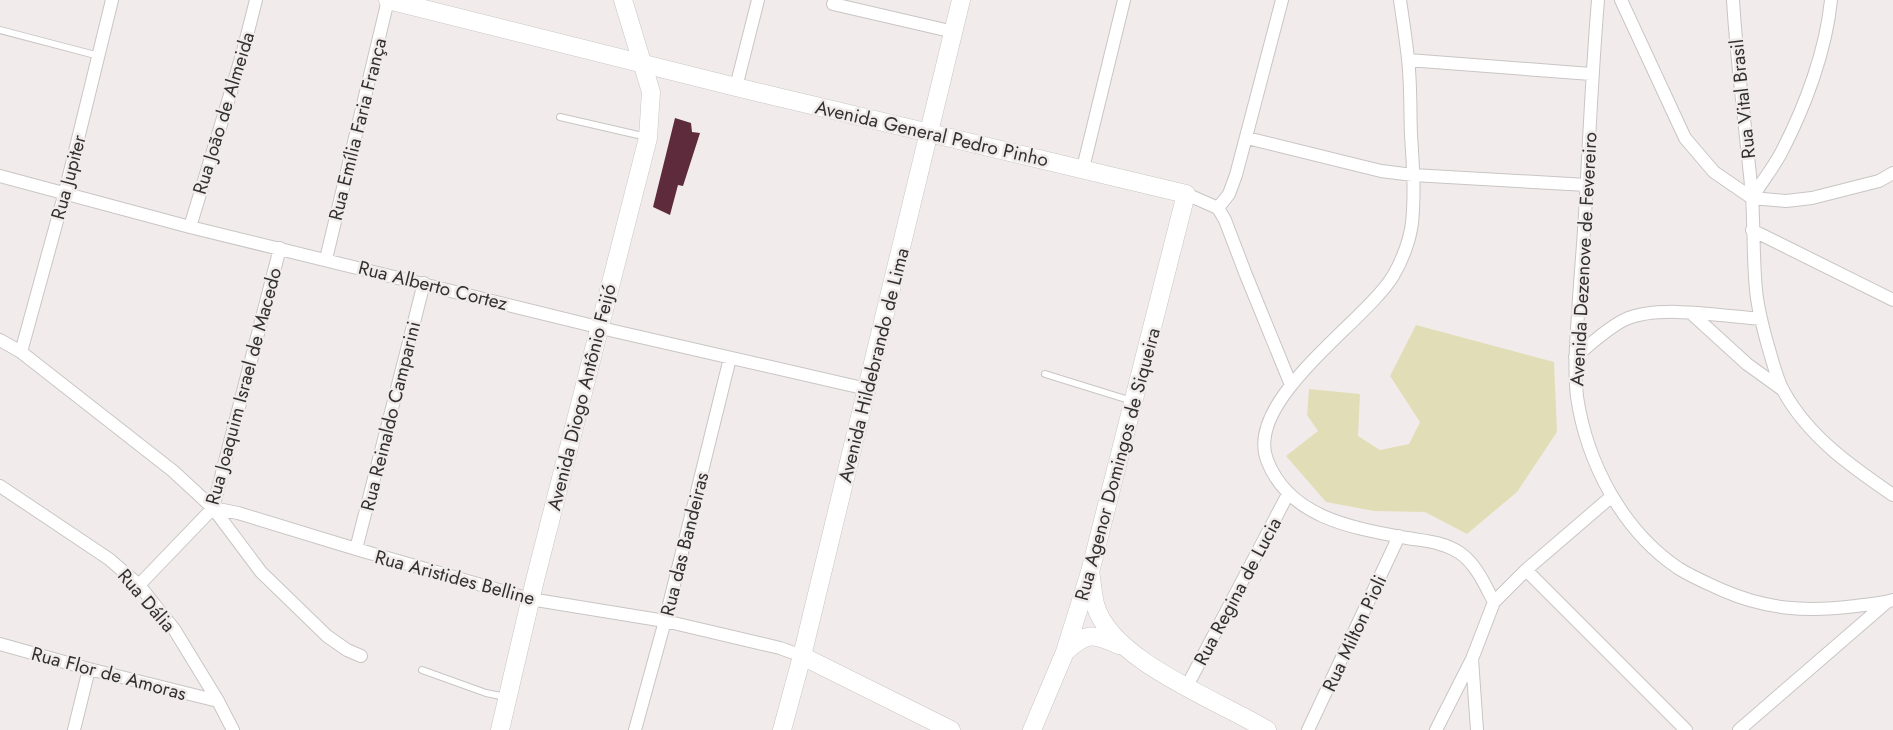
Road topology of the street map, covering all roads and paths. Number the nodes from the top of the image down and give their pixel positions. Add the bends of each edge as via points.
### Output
1 (112, 0) edge
2 (256, 0) edge
3 (388, 0) edge
4 (624, 0) edge
5 (758, 0) edge
6 (961, 0) edge
7 (1124, 0) edge
8 (1282, 0) edge
9 (1400, 0) edge
10 (1598, 0) edge
11 (1621, 0) edge
12 (1733, 0) edge
13 (1831, 0) edge
14 (833, 4) dead end
15 (0, 30) edge
16 (954, 32) junction
17 (99, 56) junction
18 (1408, 60) junction
19 (643, 64) junction
20 (1591, 74) junction
21 (736, 86) junction
22 (560, 117) dead end
23 (929, 132) junction
24 (648, 138) junction
25 (1247, 138) junction
26 (1083, 168) junction
27 (1893, 173) edge
28 (1413, 175) junction
29 (0, 176) edge
30 (1587, 185) junction
31 (65, 192) junction
32 (1186, 194) junction
33 (1752, 198) junction
34 (1218, 208) junction
35 (190, 227) junction
36 (1752, 230) junction
37 (280, 248) junction
38 (326, 259) junction
39 (424, 283) junction
40 (1893, 300) edge
41 (1691, 313) junction
42 (1760, 319) junction
43 (598, 327) junction
44 (0, 340) edge
45 (21, 352) junction
46 (1575, 357) junction
47 (730, 358) junction
48 (1045, 374) dead end
49 (1291, 384) junction
50 (867, 389) junction
51 (1783, 390) junction
52 (1135, 402) junction
53 (0, 486) edge
54 (1288, 494) junction
55 (1893, 495) edge
56 (1612, 496) junction
57 (213, 508) junction
58 (1399, 536) junction
59 (356, 550) junction
60 (1526, 570) junction
61 (1090, 572) junction
62 (139, 585) junction
63 (530, 598) junction
64 (1891, 600) edge
65 (1494, 602) junction
66 (665, 621) junction
67 (0, 644) edge
68 (1123, 647) junction
69 (1065, 652) junction
70 (361, 656) dead end
71 (802, 656) junction
72 (1472, 659) junction
73 (89, 669) junction
74 (422, 670) dead end
75 (1186, 688) junction
76 (508, 698) junction
77 (218, 701) junction
78 (503, 728) edge
79 (74, 730) edge
80 (233, 730) edge
81 (635, 730) edge
82 (782, 730) edge
83 (951, 730) edge
84 (1032, 730) edge
85 (1267, 730) edge
86 (1308, 730) edge
87 (1436, 730) edge
88 (1477, 730) edge
89 (1686, 730) edge
90 (1739, 730) edge

1 - 17 street, Rua Jupiter
2 - 35 street, Rua João de Almeida
3 - 19 street, Avenida General Pedro Pinho
3 - 38 street, Rua Emília Faria França
4 - 19 street, Avenida Diogo Antônio Feijó
5 - 21 street
6 - 16 street, Avenida Hildebrando de Lima
7 - 26 street
8 - 25 street
9 - 18 street
10 - 20 street, Avenida Dezenove de Fevereiro
11 - 33 street via 1685,138 1714,172
12 - 33 street, Rua Vital Brasil
13 - 33 street via 1828,28 1797,118 1781,153
14 - 16 street
15 - 17 lane
16 - 23 street, Avenida Hildebrando de Lima
17 - 31 street, Rua Jupiter
18 - 20 street
18 - 28 street
19 - 21 street, Avenida General Pedro Pinho
19 - 24 street, Avenida Diogo Antônio Feijó via 651,92
20 - 30 street, Avenida Dezenove de Fevereiro
21 - 23 street, Avenida General Pedro Pinho
22 - 24 lane
23 - 26 street, Avenida General Pedro Pinho
23 - 50 street, Avenida Hildebrando de Lima
24 - 43 street, Avenida Diogo Antônio Feijó
25 - 28 street via 1381,171
25 - 34 street via 1229,194
26 - 32 street, Avenida General Pedro Pinho
27 - 33 street via 1878,181 1812,198 1786,201
28 - 30 street
28 - 49 street via 1411,230 1394,275
29 - 31 street, Rua Alberto Cortez
30 - 46 street, Avenida Dezenove de Fevereiro
31 - 35 street, Rua Alberto Cortez
31 - 45 street, Rua Jupiter
32 - 34 street, Avenida General Pedro Pinho
32 - 52 street, Rua Agenor Domingos de Siqueira
33 - 36 street, Rua Vital Brasil
34 - 49 street
35 - 37 street, Rua Alberto Cortez
36 - 40 street
36 - 42 street, Rua Vital Brasil
37 - 38 street, Rua Alberto Cortez
37 - 57 street, Rua Joaquim Israel de Macedo
38 - 39 street, Rua Alberto Cortez
39 - 43 street, Rua Alberto Cortez
39 - 59 street, Rua Reinaldo Camparini
41 - 42 street
41 - 46 street via 1637,315 1612,327
41 - 51 street via 1747,364
42 - 51 street, Rua Vital Brasil
43 - 47 street, Rua Alberto Cortez
43 - 63 street, Avenida Diogo Antônio Feijó
44 - 45 street
45 - 57 street via 173,472
46 - 56 street, Avenida Dezenove de Fevereiro via 1577,397 1586,433
47 - 50 street, Rua Alberto Cortez
47 - 66 street, Rua das Bandeiras
48 - 52 lane
49 - 54 street via 1271,417 1265,438 1267,459
50 - 71 street, Avenida Hildebrando de Lima
51 - 55 street via 1797,413 1821,439 1851,466
52 - 61 street, Rua Agenor Domingos de Siqueira
53 - 62 street, Rua Dália via 109,559
54 - 58 street via 1308,509 1338,522
54 - 75 street, Rua Regina de Lucia
56 - 60 street
56 - 64 street, Avenida Dezenove de Fevereiro via 1636,529 1677,567 1730,593 1760,603 1823,610
57 - 59 street, Rua Aristides Belline
57 - 62 street, Rua Joaquim Israel de Macedo
57 - 70 street via 261,572 327,636
58 - 65 street via 1449,546 1462,554 1484,582
58 - 86 street, Rua Milton Pioli
59 - 63 street, Rua Aristides Belline
60 - 65 street
60 - 89 street
61 - 68 street via 1095,604
61 - 69 street, Rua Agenor Domingos de Siqueira
62 - 77 street, Rua Dália via 174,629
63 - 66 street, Rua Aristides Belline
63 - 76 street, Avenida Diogo Antônio Feijó
64 - 90 street
65 - 72 street
66 - 71 street, Rua Aristides Belline
66 - 81 street, Rua das Bandeiras
67 - 73 street, Rua Flor de Amoras
68 - 69 street via 1090,636 1082,638
68 - 75 street
69 - 84 street, Rua Agenor Domingos de Siqueira
71 - 82 street, Avenida Hildebrando de Lima
71 - 83 street, Rua Aristides Belline
72 - 87 street
72 - 88 street
73 - 77 street, Rua Flor de Amoras
73 - 79 street
74 - 76 lane
75 - 85 street
76 - 78 street, Avenida Diogo Antônio Feijó
77 - 80 street, Rua Dália

